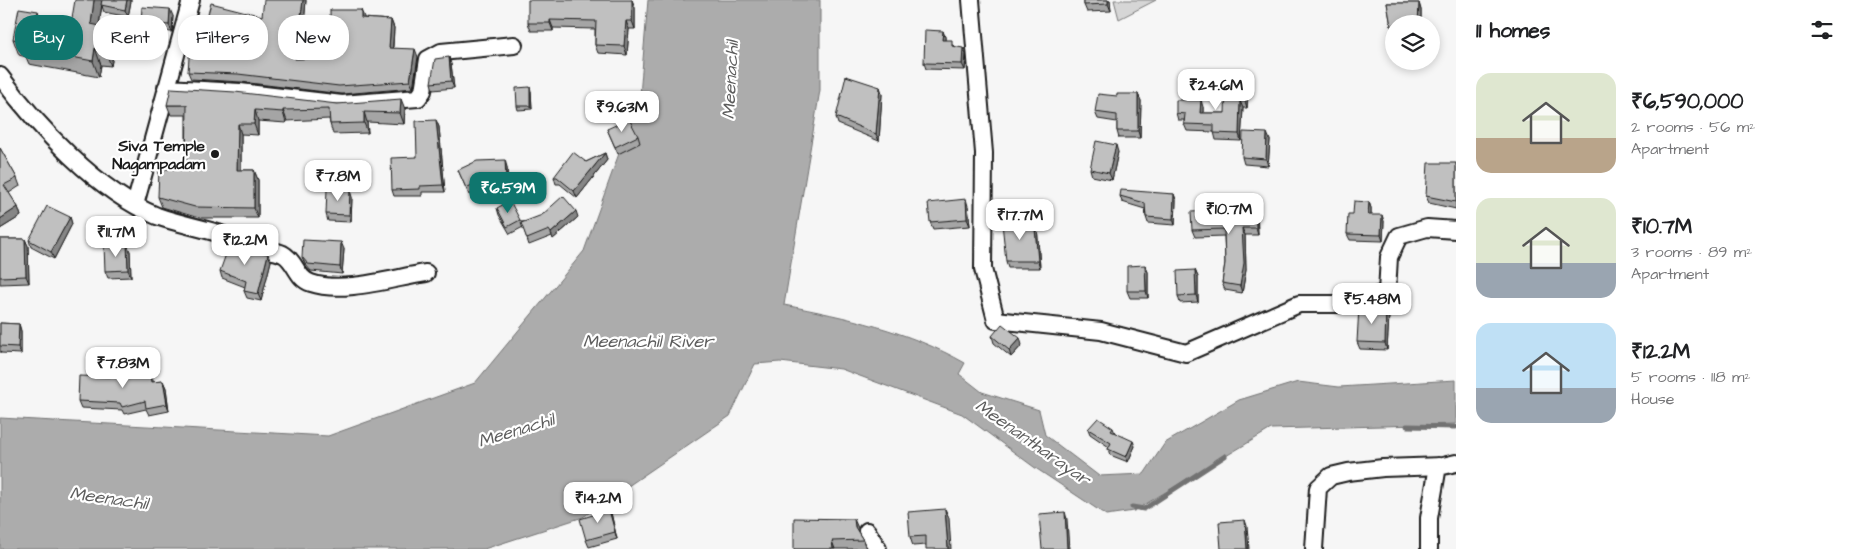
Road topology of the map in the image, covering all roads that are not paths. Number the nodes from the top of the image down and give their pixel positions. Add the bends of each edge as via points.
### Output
1 (191, 0) edge
2 (971, 0) edge
3 (514, 45) dead end
4 (0, 76) edge
5 (166, 88) junction
6 (135, 205) junction
7 (1456, 230) edge
8 (426, 273) dead end
9 (1456, 463) edge
10 (1438, 466) junction
11 (867, 531) dead end
12 (878, 549) edge
13 (1314, 549) edge
14 (1429, 549) edge

1 - 5 street
2 - 7 street via 984,152 983,269 996,320 1101,331 1186,353 1299,304 1353,304 1387,292 1390,257 1399,236 1427,228
3 - 5 street via 451,51 428,58 423,91 418,98 342,104 240,92
4 - 6 street via 35,120 77,162
5 - 6 street
6 - 8 street via 157,216 282,253 293,261 298,273 309,282 337,286
9 - 10 street
10 - 13 street via 1383,468 1331,476 1318,488
10 - 14 street via 1429,518
11 - 12 street

